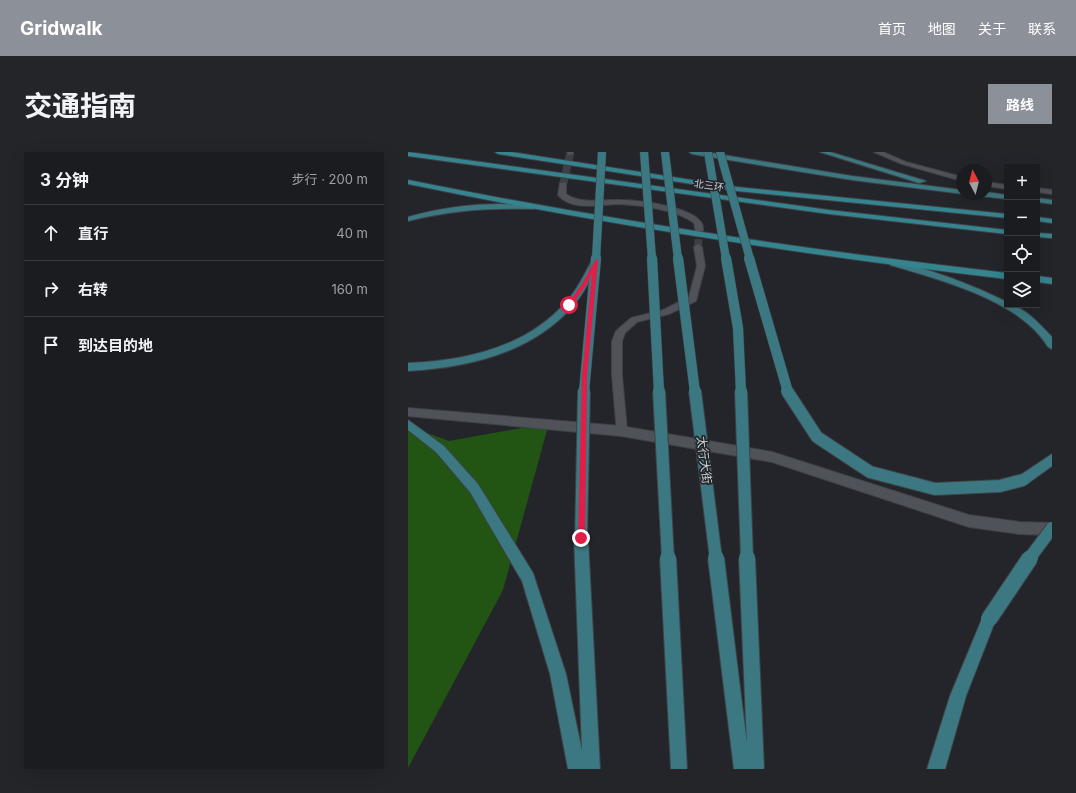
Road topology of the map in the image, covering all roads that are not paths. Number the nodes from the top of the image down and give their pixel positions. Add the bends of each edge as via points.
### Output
1 (498, 152) edge
2 (602, 152) edge
3 (644, 152) edge
4 (665, 152) edge
5 (692, 152) edge
6 (708, 152) edge
7 (720, 152) edge
8 (823, 152) edge
9 (877, 152) edge
10 (408, 154) edge
11 (956, 177) edge
12 (408, 182) edge
13 (563, 185) tunnel mouth
14 (992, 185) edge
15 (1004, 186) edge
16 (956, 190) edge
17 (956, 190) edge
18 (1040, 190) edge
19 (1052, 192) edge
20 (992, 194) edge
21 (992, 196) edge
22 (1004, 197) edge
23 (1004, 197) edge
24 (1040, 200) edge
25 (1052, 202) edge
26 (533, 208) junction
27 (1004, 216) edge
28 (408, 219) edge
29 (1040, 219) edge
30 (1052, 221) edge
31 (699, 231) tunnel mouth
32 (1004, 232) edge
33 (1040, 235) edge
34 (1052, 236) edge
35 (698, 248) tunnel mouth
36 (596, 260) junction
37 (893, 263) junction
38 (1004, 276) edge
39 (1040, 279) edge
40 (1052, 281) edge
41 (1052, 345) edge
42 (408, 367) edge
43 (408, 412) edge
44 (408, 424) edge
45 (622, 431) junction
46 (1052, 459) edge
47 (1052, 528) edge
48 (577, 769) edge
49 (591, 769) edge
50 (679, 769) edge
51 (742, 769) edge
52 (756, 769) edge
53 (936, 769) edge

1 - 27 highway, 北三环 via 737,189
2 - 36 main road, bridge
3 - 50 main road, bridge via 652,249
4 - 51 main road, 太行大街, bridge
5 - 16 main road via 875,181
6 - 52 main road, bridge via 738,328
7 - 46 main road, bridge via 786,389 817,437 870,472 935,489 1000,486 1023,480
8 - 17 main road
9 - 11 main road
10 - 32 highway, 北三环 via 829,212
12 - 26 highway
13 - 31 main road via 562,195 572,201 621,202 677,212 694,218 699,224
14 - 15 main road
18 - 19 main road
20 - 22 main road
21 - 23 main road
24 - 25 main road
26 - 28 main road via 463,206
26 - 37 highway via 697,236
29 - 30 highway
33 - 34 highway
35 - 45 main road via 701,266 693,299 666,312 634,320 621,331 617,341 617,375
36 - 42 main road via 584,284 569,305 548,324 526,338 506,348 471,359 436,366
36 - 49 main road, bridge via 584,376 581,538
37 - 38 highway
37 - 41 main road via 984,293 1024,316
39 - 40 highway
43 - 45 main road
44 - 48 main road via 440,449 474,488 528,578 558,674
45 - 47 main road via 772,457 969,521 1019,528
47 - 53 main road, bridge via 989,619 958,696

